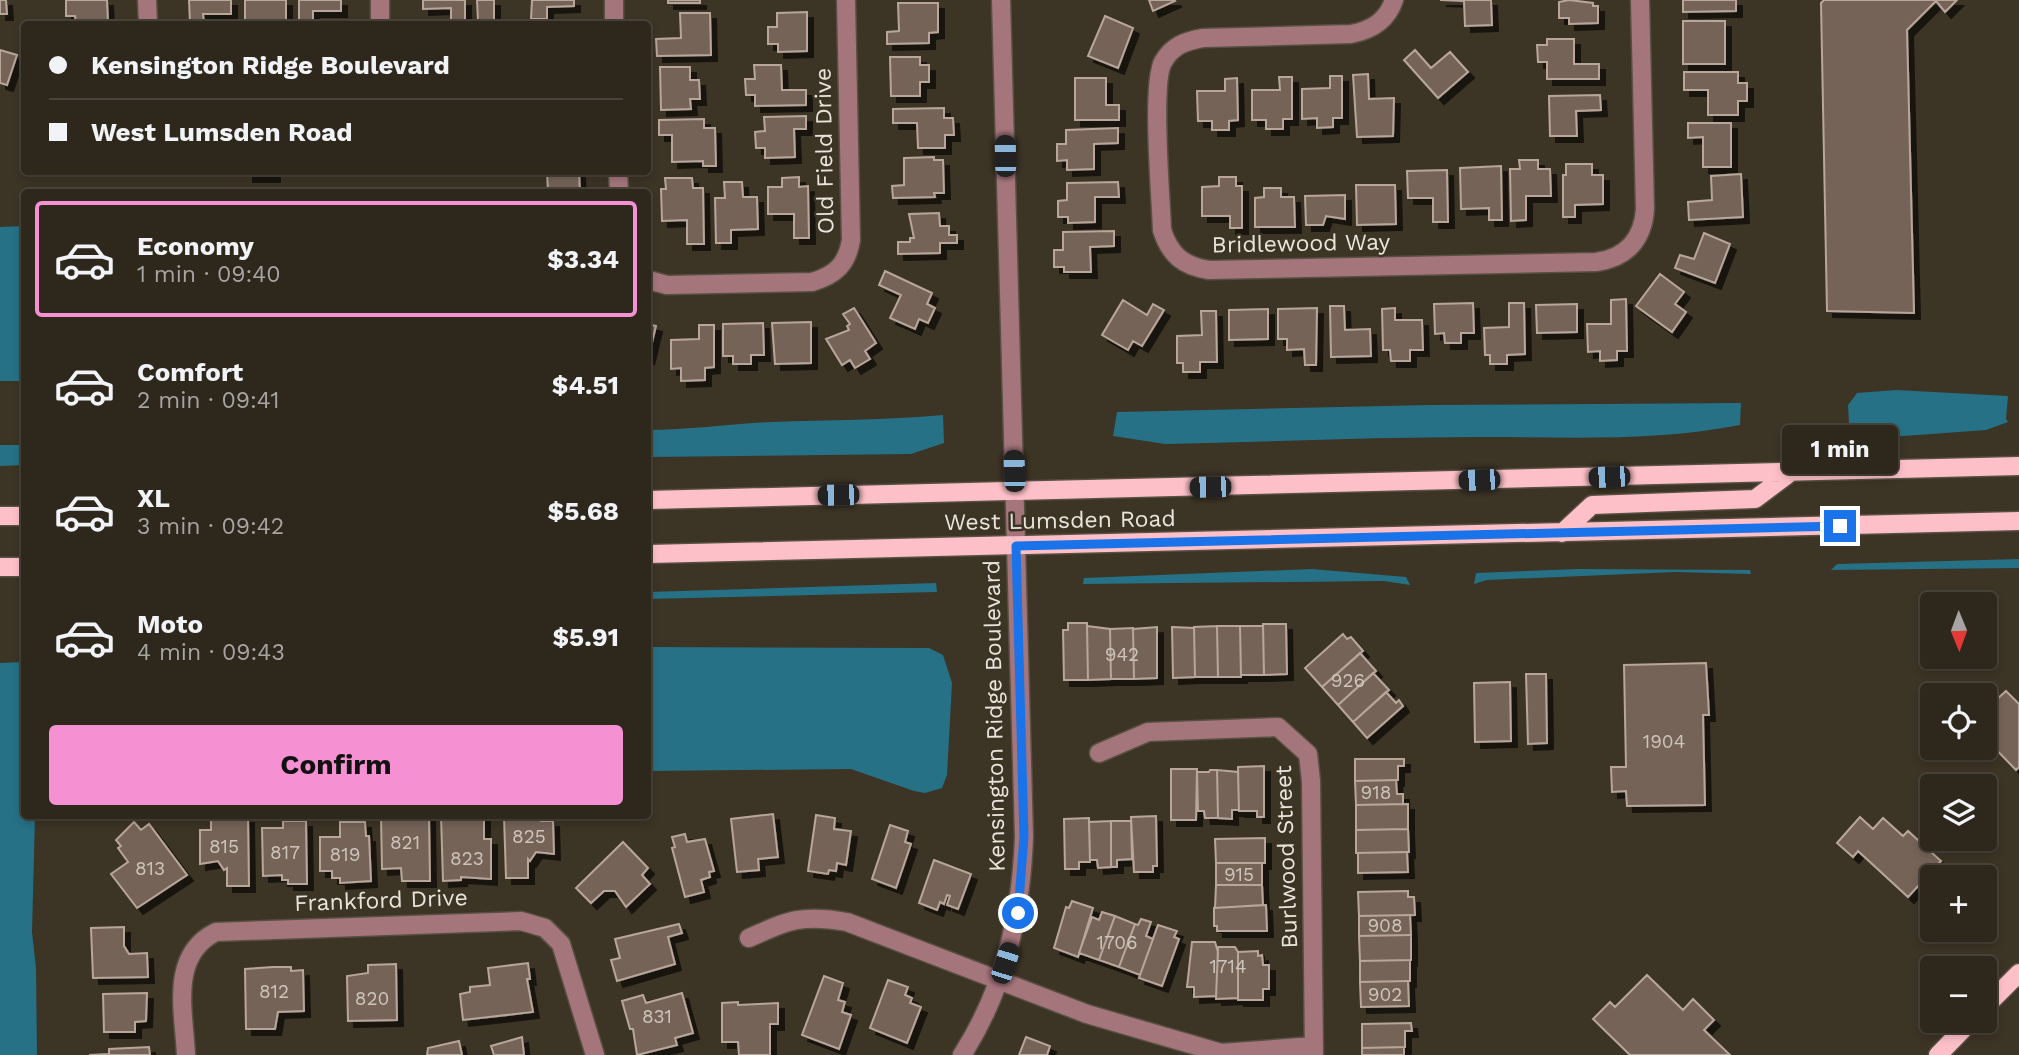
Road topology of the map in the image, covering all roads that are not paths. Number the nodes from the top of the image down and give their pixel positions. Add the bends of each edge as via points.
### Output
1 (147, 0) edge
2 (380, 0) edge
3 (614, 0) edge
4 (846, 0) edge
5 (1001, 0) edge
6 (1394, 0) edge
7 (1640, 0) edge
8 (148, 21) edge
9 (380, 21) edge
10 (614, 21) edge
11 (651, 281) edge
12 (2019, 466) edge
13 (1791, 472) junction
14 (1014, 491) junction
15 (651, 500) edge
16 (0, 516) edge
17 (21, 516) edge
18 (2019, 521) edge
19 (1562, 533) junction
20 (1016, 546) junction
21 (651, 554) edge
22 (0, 567) edge
23 (21, 567) edge
24 (1099, 753) dead end
25 (748, 938) dead end
26 (2019, 973) edge
27 (999, 979) junction
28 (1997, 995) edge
29 (1959, 1033) edge
30 (1314, 1051) edge
31 (186, 1055) edge
32 (595, 1055) edge
33 (962, 1055) edge
34 (1938, 1055) edge

1 - 8 street
2 - 9 street
3 - 10 street
4 - 11 street, Old Field Drive via 852,240 841,267 812,282 667,285
5 - 14 street, Kensington Ridge Boulevard
6 - 7 street, Bridlewood Way via 1381,22 1368,31 1203,38 1172,49 1157,79 1162,230 1178,259 1192,268 1209,270 1596,262 1621,255 1633,245 1644,222
12 - 13 main road, West Lumsden Road
13 - 14 main road, West Lumsden Road
13 - 19 main road via 1755,499 1592,505
14 - 15 main road, West Lumsden Road
14 - 20 street, Kensington Ridge Boulevard
16 - 17 main road
18 - 19 main road, West Lumsden Road
19 - 20 main road, West Lumsden Road
20 - 21 main road, West Lumsden Road
20 - 27 street, Kensington Ridge Boulevard via 1024,837 1018,913
22 - 23 main road
24 - 30 street, Burlwood Street via 1149,732 1278,727 1308,754
25 - 27 street via 789,920 824,918 847,922
26 - 28 main road
27 - 30 street via 1087,1014 1221,1053
27 - 33 street, Kensington Ridge Boulevard
29 - 34 main road
31 - 32 street, Frankford Drive via 184,965 192,950 216,932 521,921 545,928 561,944

